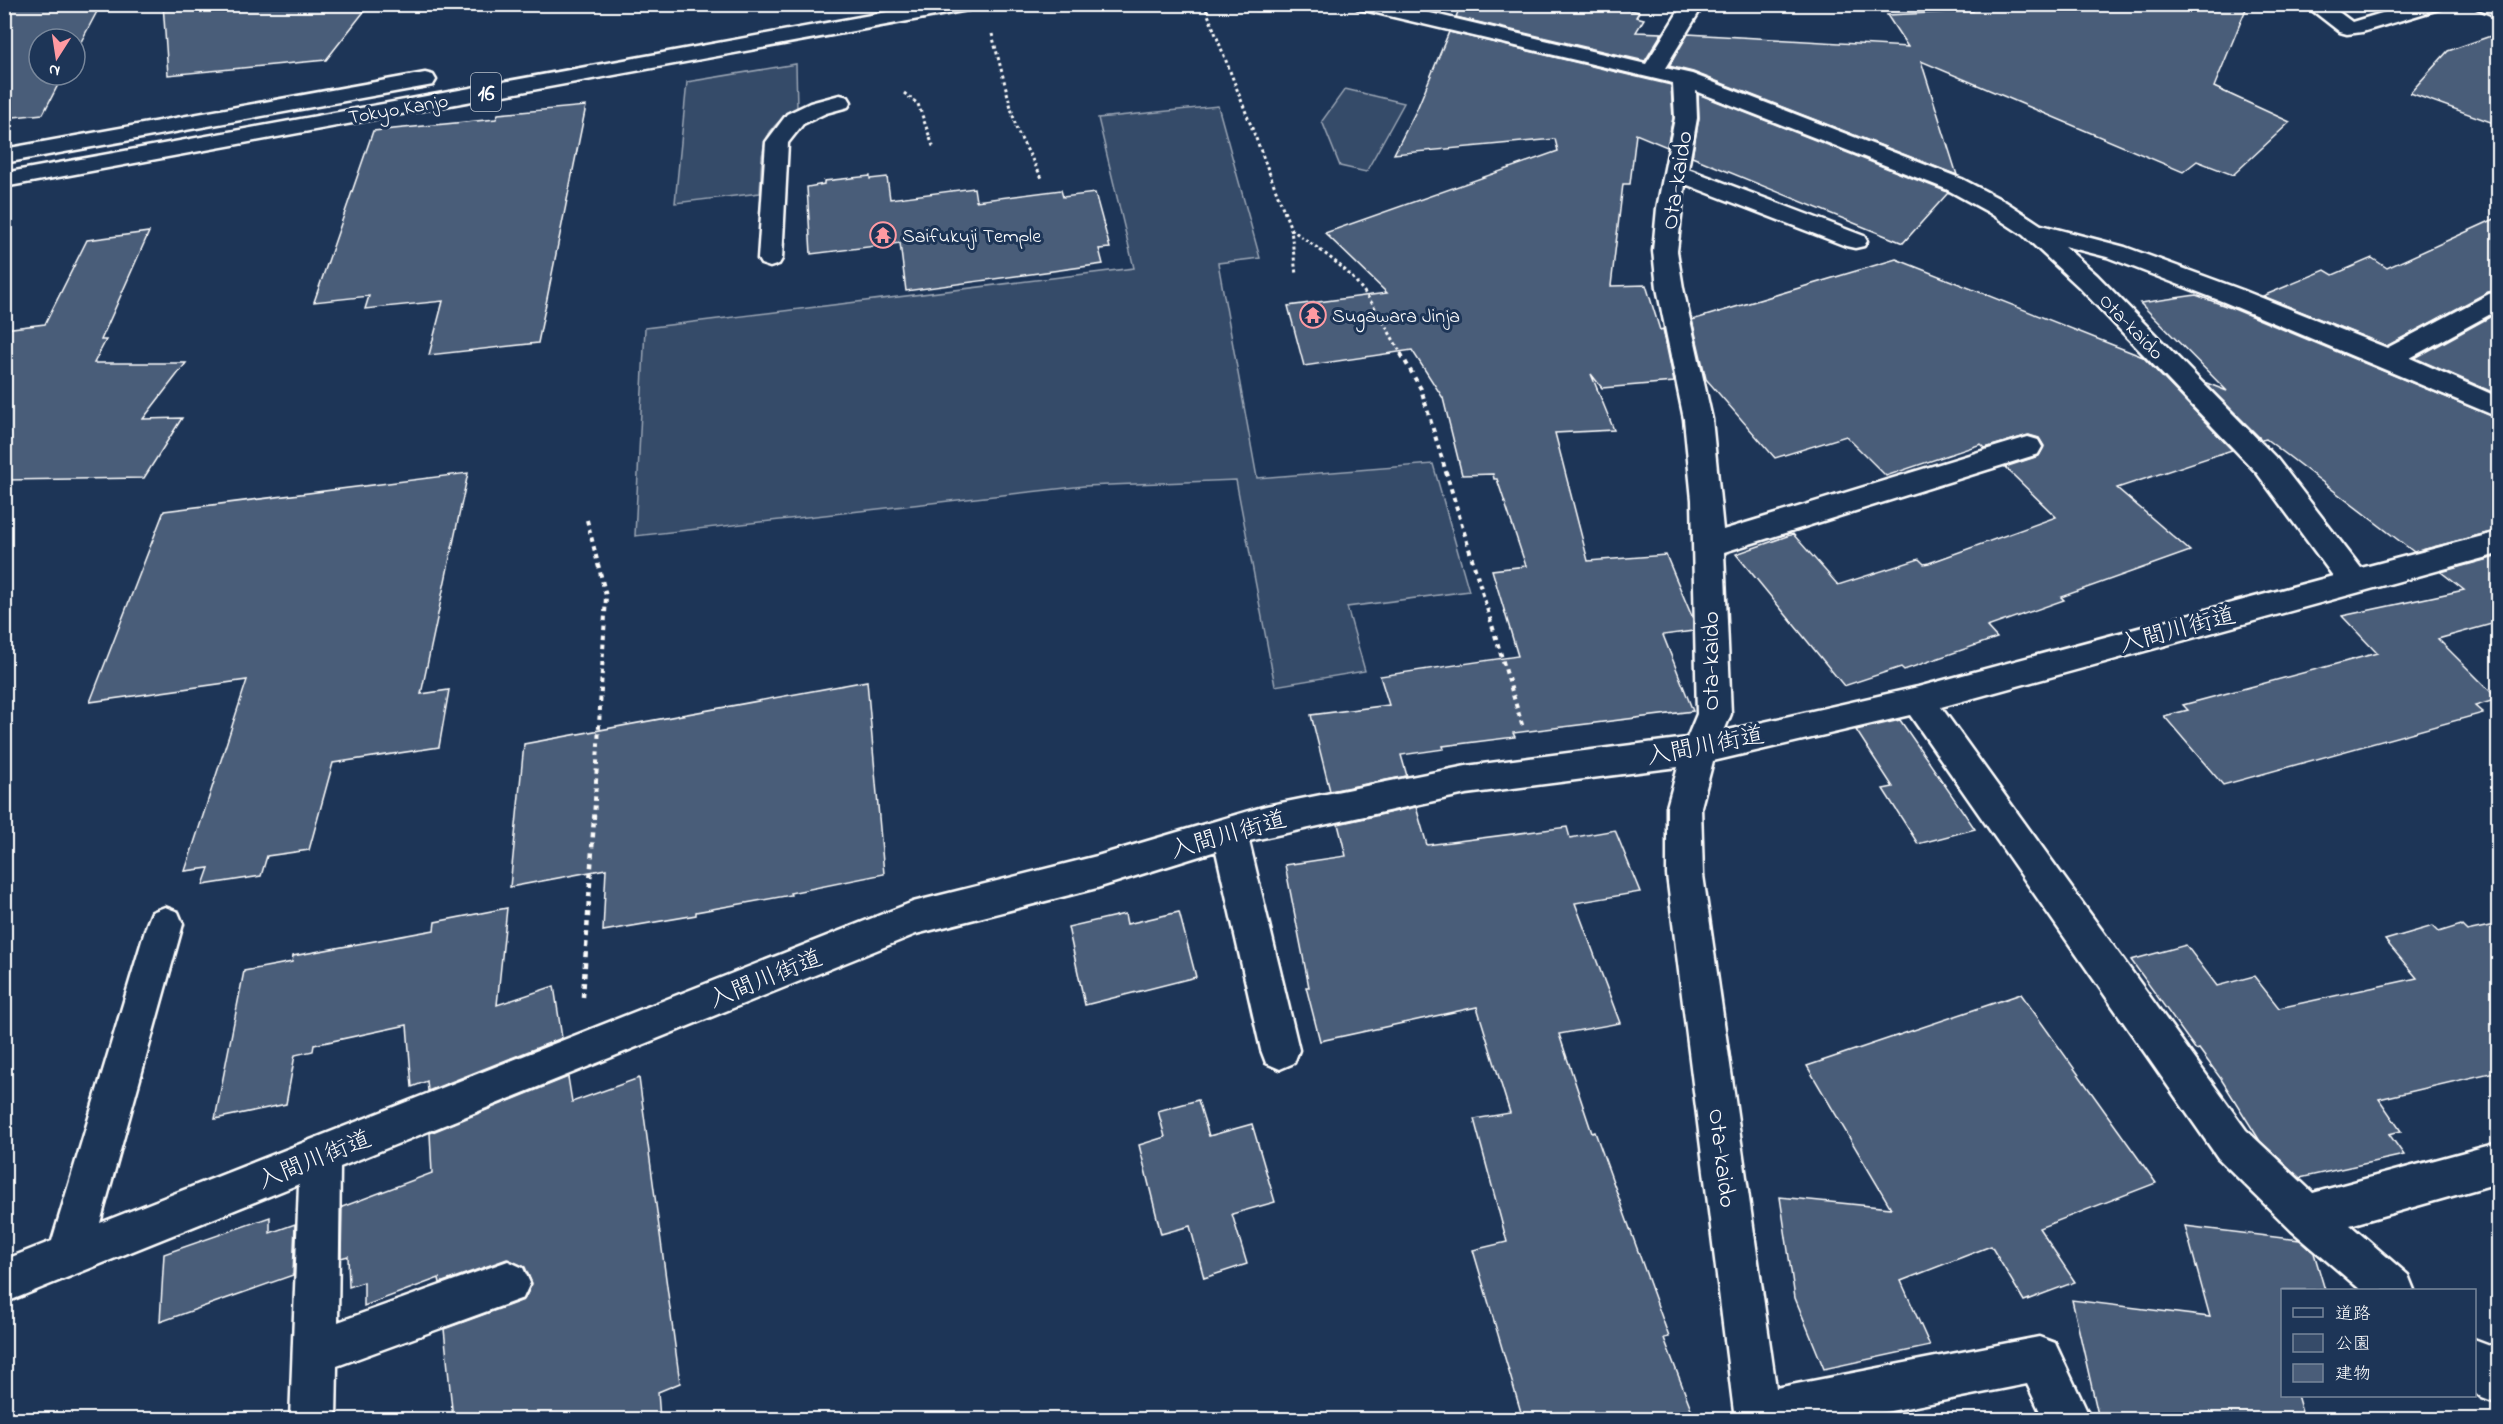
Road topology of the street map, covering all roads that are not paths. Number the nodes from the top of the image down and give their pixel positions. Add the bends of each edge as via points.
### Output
1 (968, 4) edge
2 (1364, 4) edge
3 (1694, 4) edge
4 (2314, 4) edge
5 (2435, 4) edge
6 (2484, 4) edge
7 (2499, 11) edge
8 (1653, 70) junction
9 (441, 77) dead end
10 (1684, 79) junction
11 (840, 102) dead end
12 (4, 156) edge
13 (1675, 172) junction
14 (4, 180) edge
15 (2031, 230) junction
16 (1855, 241) dead end
17 (770, 258) dead end
18 (2499, 300) edge
19 (2388, 358) junction
20 (2499, 408) edge
21 (2028, 447) dead end
22 (2499, 543) edge
23 (1709, 545) junction
24 (2354, 581) junction
25 (1918, 700) junction
26 (1699, 750) junction
27 (1229, 833) junction
28 (165, 924) dead end
29 (1280, 1050) dead end
30 (320, 1156) junction
31 (2499, 1163) edge
32 (2307, 1216) junction
33 (69, 1256) junction
34 (4, 1282) edge
35 (508, 1283) dead end
36 (2392, 1289) edge
37 (315, 1352) junction
38 (2476, 1362) edge
39 (2499, 1382) edge
40 (1757, 1417) edge
41 (313, 1419) edge
42 (2068, 1419) edge

1 - 14 main road, Tokyo Kanjo / 16
2 - 8 main road, Ota-kaido
3 - 8 main road
4 - 5 main road via 2347,28 2355,28
6 - 7 main road
8 - 10 main road, Ota-kaido
9 - 12 main road, Tokyo Kanjo / 16
10 - 13 main road, Ota-kaido via 1686,118
10 - 15 main road, Ota-kaido via 1954,184
11 - 17 main road via 795,119 777,142
13 - 16 main road
13 - 23 main road, Ota-kaido via 1665,250 1698,419
15 - 19 main road via 2116,252
15 - 24 main road, Ota-kaido via 2088,281 2267,466
18 - 19 main road
19 - 20 main road
21 - 23 main road
22 - 24 main road, 入間川街道
23 - 26 main road, Ota-kaido via 1713,714
24 - 25 main road, 入間川街道
25 - 26 main road, 入間川街道
25 - 32 main road via 2232,1144
26 - 27 main road, 入間川街道 via 1466,780 1266,821
26 - 40 main road, Ota-kaido via 1684,807 1685,875
27 - 29 main road
27 - 30 main road, 入間川街道 via 1097,872 913,918
28 - 33 main road
30 - 33 main road, 入間川街道
30 - 37 main road
31 - 32 main road
32 - 36 main road
33 - 34 main road, 入間川街道
35 - 37 main road
37 - 41 main road
38 - 39 main road
40 - 42 main road via 2039,1359

